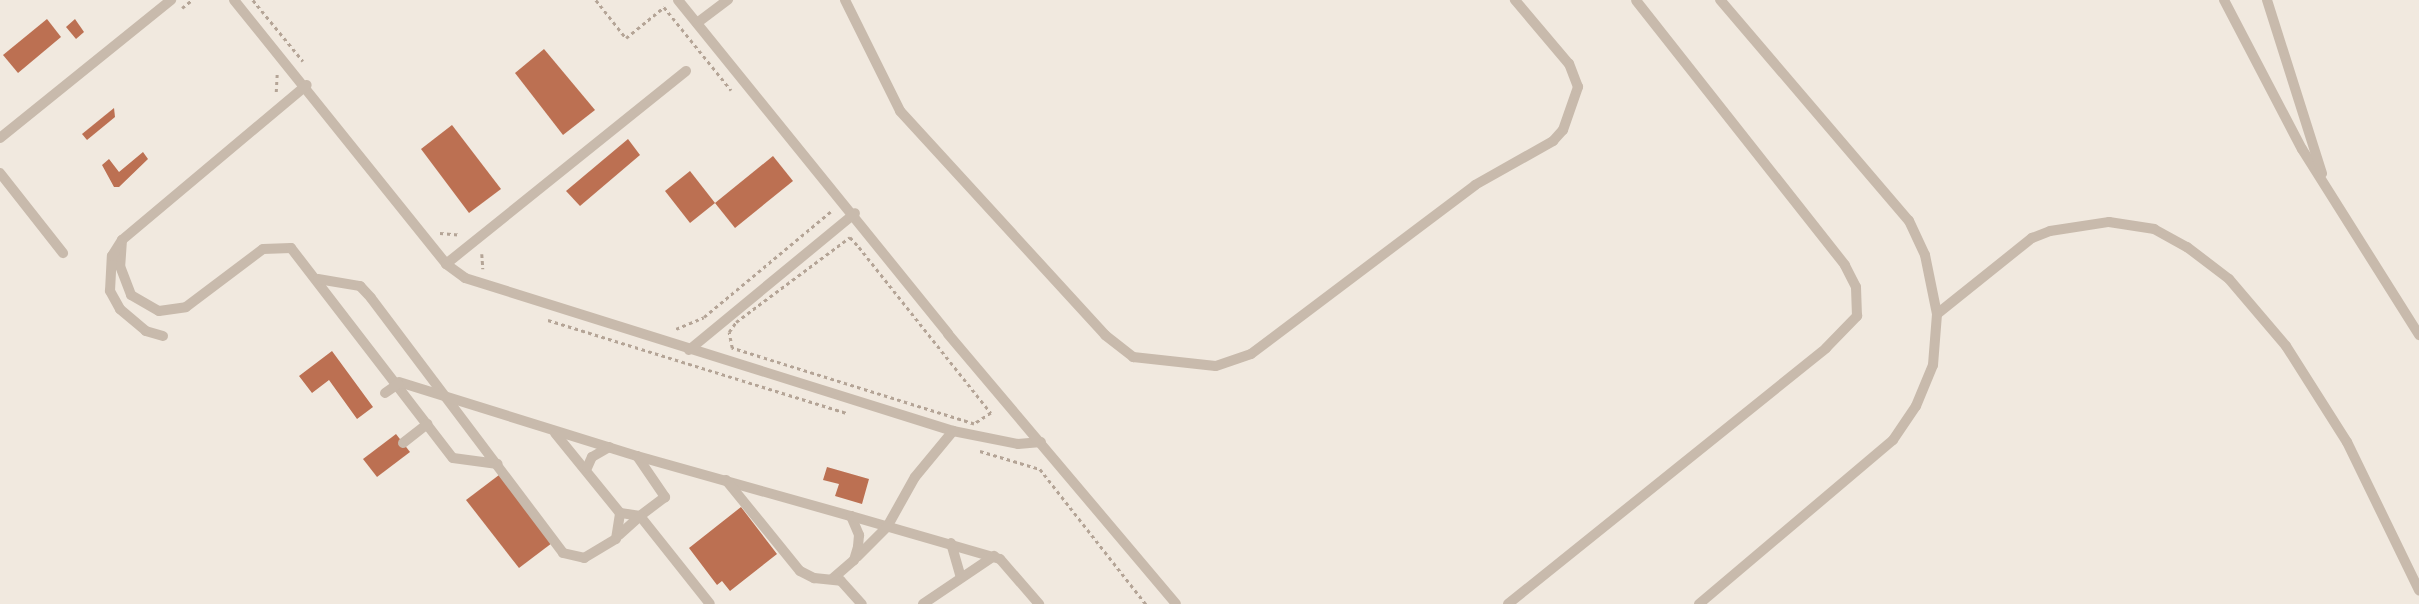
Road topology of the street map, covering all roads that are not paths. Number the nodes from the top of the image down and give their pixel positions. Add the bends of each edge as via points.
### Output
1 (171, 0) edge
2 (234, 0) edge
3 (678, 0) edge
4 (728, 0) edge
5 (845, 0) edge
6 (1515, 0) edge
7 (1636, 0) edge
8 (1720, 0) edge
9 (2224, 0) edge
10 (2267, 0) edge
11 (697, 23) junction
12 (686, 71) dead end
13 (307, 85) junction
14 (0, 138) edge
15 (0, 173) edge
16 (2328, 190) junction
17 (855, 213) junction
18 (122, 240) junction
19 (63, 254) dead end
20 (446, 264) junction
21 (315, 278) junction
22 (1937, 313) junction
23 (2419, 335) edge
24 (163, 336) dead end
25 (689, 350) junction
26 (395, 381) junction
27 (386, 393) dead end
28 (451, 401) junction
29 (427, 424) junction
30 (953, 430) junction
31 (555, 433) junction
32 (1041, 442) junction
33 (403, 443) dead end
34 (609, 447) junction
35 (637, 456) junction
36 (498, 464) junction
37 (587, 468) junction
38 (726, 480) junction
39 (620, 513) junction
40 (640, 516) junction
41 (851, 516) junction
42 (888, 526) junction
43 (619, 535) junction
44 (951, 542) junction
45 (994, 556) junction
46 (854, 560) junction
47 (833, 578) junction
48 (961, 578) junction
49 (2419, 590) edge
50 (710, 604) edge
51 (862, 604) edge
52 (923, 604) edge
53 (1040, 604) edge
54 (1176, 604) edge
55 (1508, 604) edge
56 (1699, 604) edge

1 - 14 lane
2 - 13 lane
3 - 11 lane
4 - 11 lane
5 - 6 lane via 900,111 1105,335 1133,357 1216,366 1251,354 1475,185 1553,141 1563,130 1578,87 1569,64
7 - 55 lane via 1845,265 1856,287 1857,316 1826,348
8 - 22 lane via 1909,221 1925,255
9 - 16 lane
10 - 16 lane
11 - 17 lane
12 - 20 lane
13 - 18 lane
13 - 20 lane
15 - 19 lane
16 - 23 lane
17 - 25 lane
17 - 32 lane via 948,334
18 - 21 lane via 120,266 131,295 159,311 186,307 263,249 291,248
18 - 24 lane via 111,256 110,291 132,322
20 - 25 lane via 465,278
21 - 26 lane
21 - 28 lane via 360,286
22 - 49 lane via 2032,238 2050,231 2109,222 2154,229 2187,247 2229,279 2286,346 2347,442
22 - 56 lane via 1933,365 1916,405 1893,440
25 - 30 lane
26 - 27 lane
26 - 28 lane
26 - 29 lane
28 - 31 lane
28 - 36 lane
29 - 33 lane
29 - 36 lane via 453,458
30 - 32 lane via 1018,444
30 - 42 lane via 915,477
31 - 34 lane
31 - 37 lane
32 - 54 lane
34 - 35 lane
34 - 37 lane via 592,457
35 - 38 lane
35 - 40 lane via 665,496
36 - 43 lane via 570,557 593,555
37 - 39 lane
38 - 41 lane
38 - 47 lane via 800,571 814,578
39 - 40 lane
39 - 43 lane
40 - 43 lane
40 - 50 lane
41 - 42 lane
41 - 46 lane via 859,535
42 - 44 lane
42 - 46 lane
44 - 45 lane
44 - 48 lane
45 - 48 lane
45 - 53 lane via 1007,562
46 - 47 lane
47 - 51 lane
48 - 52 lane

